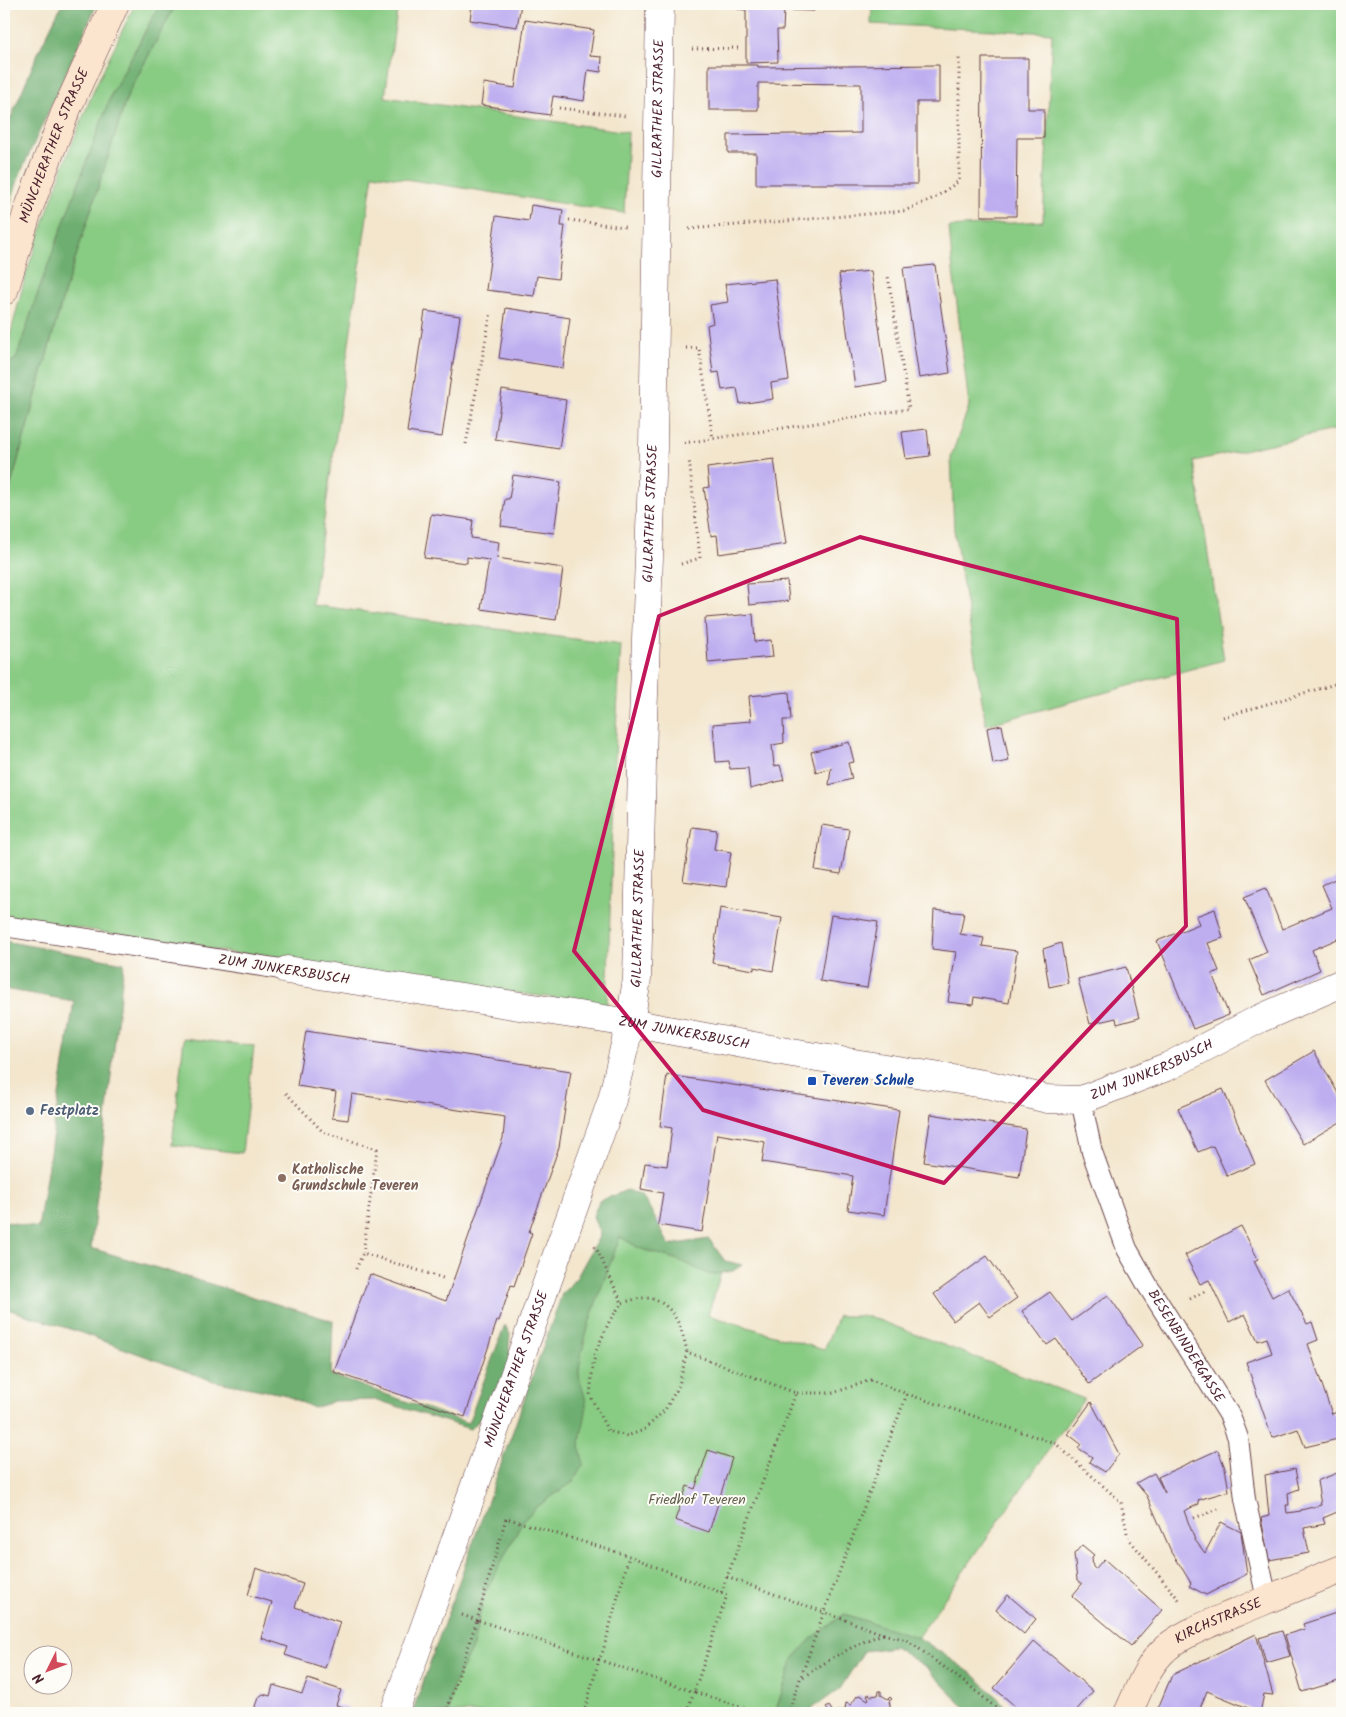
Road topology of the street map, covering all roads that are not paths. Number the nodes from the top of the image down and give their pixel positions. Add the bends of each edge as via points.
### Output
1 (115, 4) edge
2 (660, 4) edge
3 (4, 292) edge
4 (4, 926) edge
5 (287, 970) joint
6 (1342, 983) edge
7 (630, 1023) junction
8 (1081, 1100) junction
9 (1342, 1569) edge
10 (1267, 1598) junction
11 (394, 1713) edge
12 (1128, 1713) edge

1 - 3 street, MÜNCHERATHER STRASSE via 65,113 28,210
2 - 7 street, GILLRATHER STRASSE via 653,448 637,979
4 - 5 lane, ZUM JUNKERSBUSCH
5 - 7 street, ZUM JUNKERSBUSCH
6 - 8 street, ZUM JUNKERSBUSCH via 1259,1019 1169,1066
7 - 8 street, ZUM JUNKERSBUSCH via 990,1085 1047,1099
7 - 11 street, MÜNCHERATHER STRASSE via 612,1100
8 - 10 lane, BESENBINDERGASSE via 1092,1152 1127,1249 1230,1416 1238,1438 1245,1499
9 - 10 street, KIRCHSTRASSE
10 - 12 street, KIRCHSTRASSE via 1203,1627 1162,1652 1147,1672

